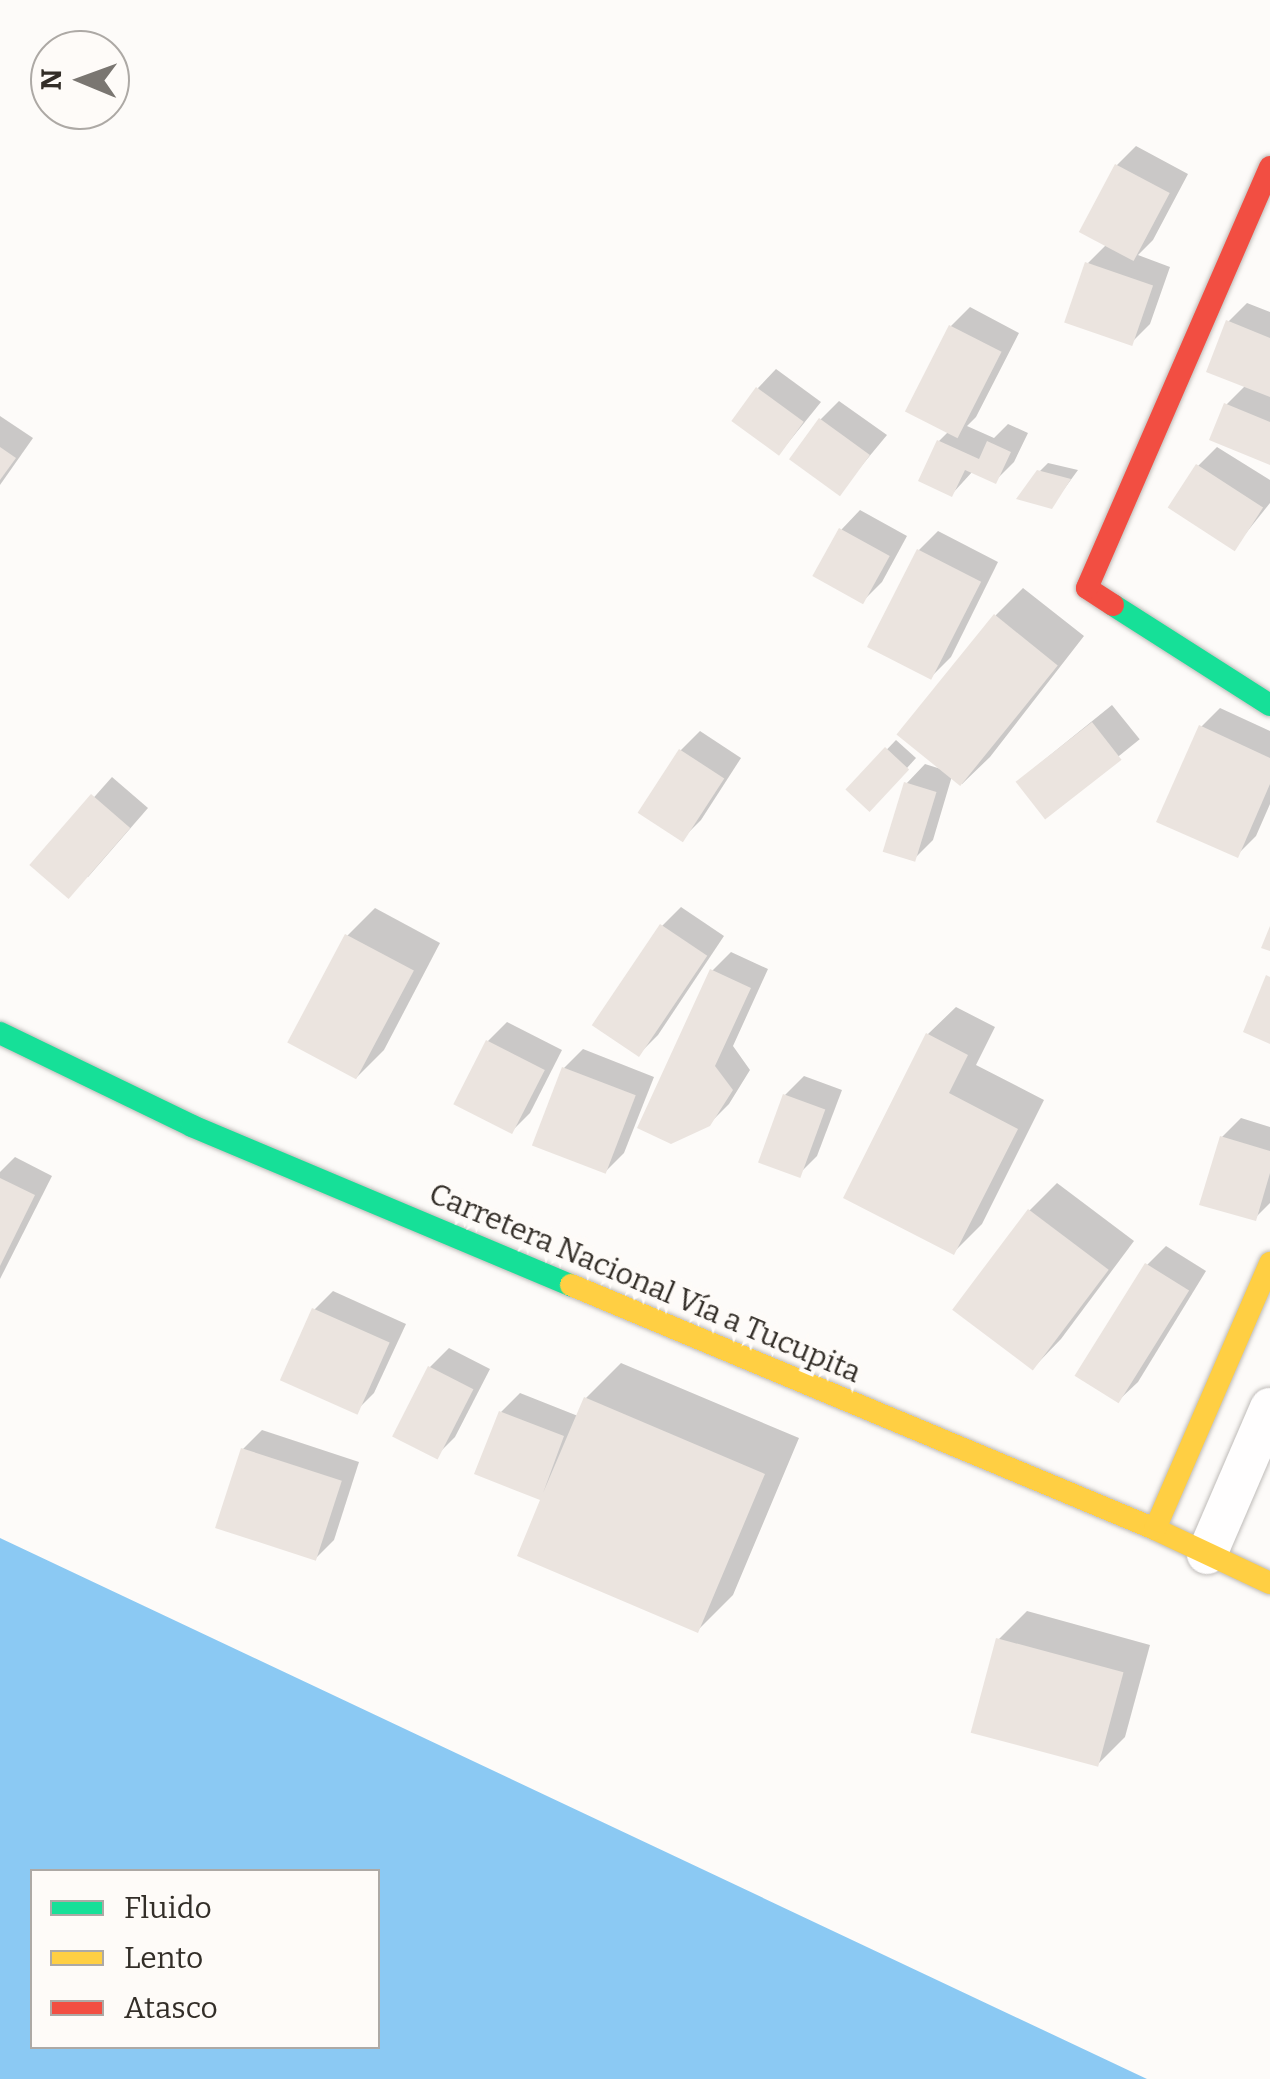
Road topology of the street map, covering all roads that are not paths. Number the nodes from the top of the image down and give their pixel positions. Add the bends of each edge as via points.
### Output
1 (1270, 167) edge
2 (1270, 704) edge
3 (0, 1033) edge
4 (1270, 1263) edge
5 (1270, 1408) edge
6 (1155, 1530) junction
7 (1207, 1554) junction
8 (1270, 1584) edge

1 - 2 main road via 1087,588
3 - 6 main road, Carretera Nacional Vía a Tucupita via 192,1126
4 - 6 main road
5 - 7 street
6 - 7 main road, Carretera Nacional Vía a Tucupita
7 - 8 main road, Carretera Nacional Vía a Tucupita

